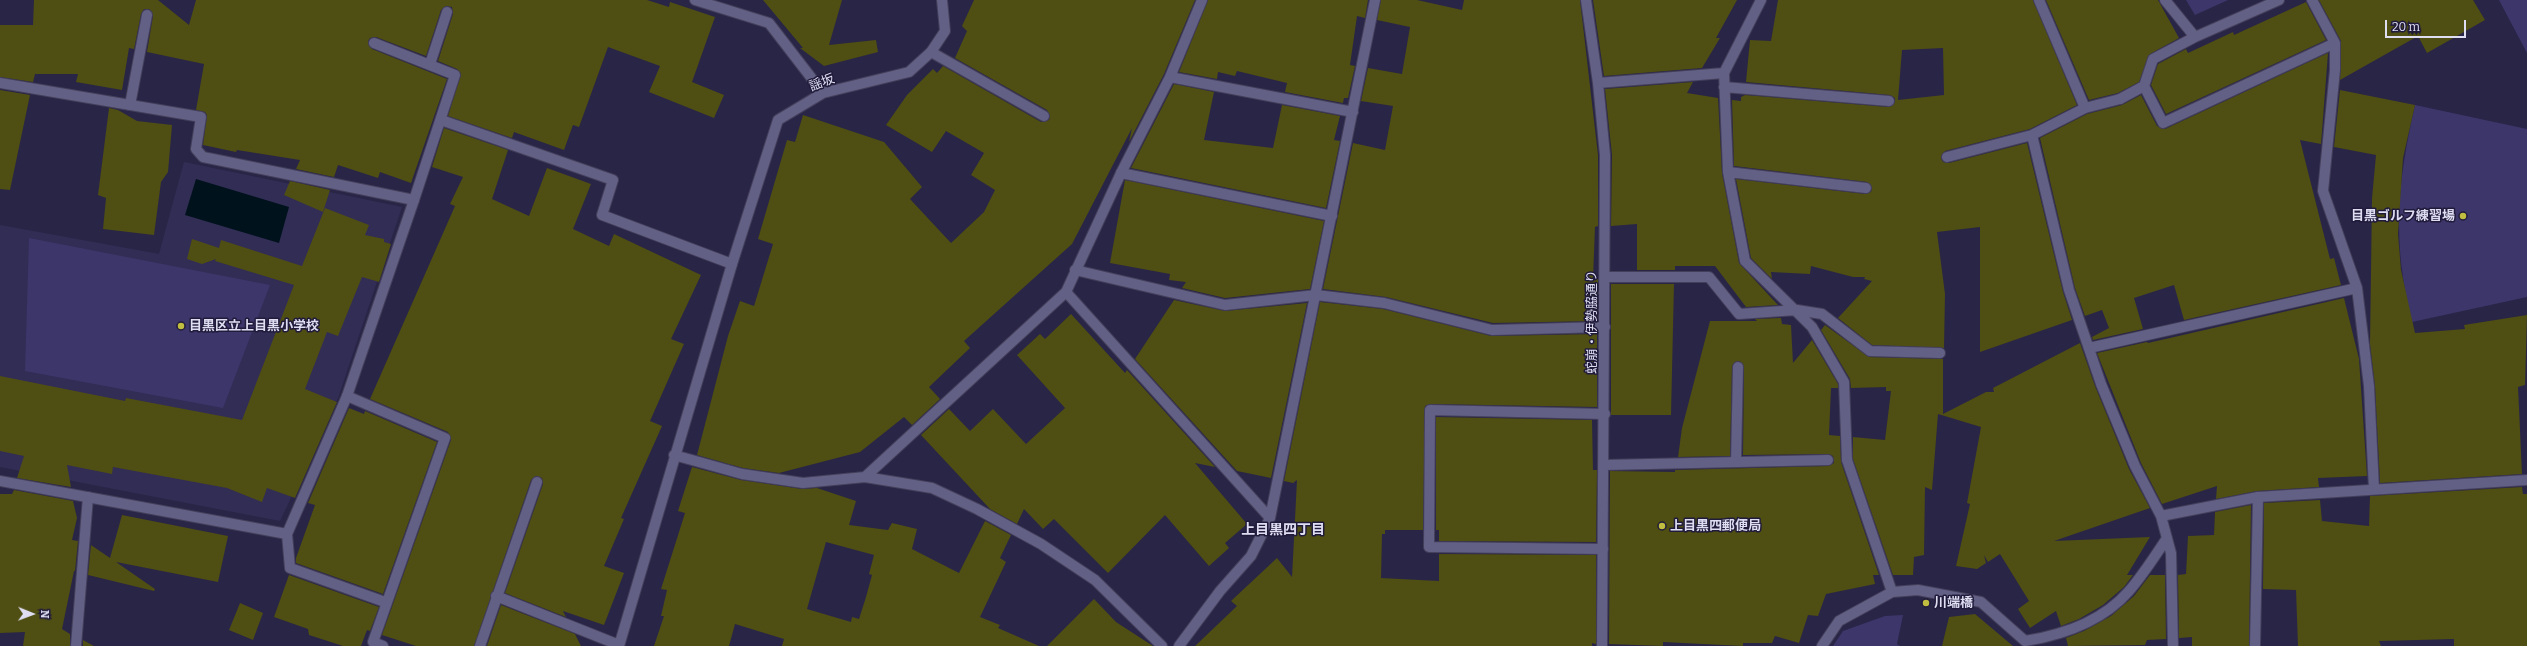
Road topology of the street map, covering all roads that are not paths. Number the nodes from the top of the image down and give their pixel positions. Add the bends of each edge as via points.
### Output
1 (695, 0) edge
2 (942, 0) edge
3 (1202, 0) edge
4 (1375, 0) edge
5 (1586, 0) edge
6 (1762, 0) edge
7 (2039, 0) edge
8 (2165, 0) edge
9 (2279, 0) edge
10 (2312, 0) edge
11 (447, 12) dead end
12 (147, 16) dead end
13 (2195, 37) junction
14 (374, 43) dead end
15 (2334, 43) junction
16 (931, 52) junction
17 (430, 64) junction
18 (1724, 73) junction
19 (1170, 77) junction
20 (1598, 82) junction
21 (0, 83) edge
22 (1724, 86) junction
23 (2144, 86) junction
24 (823, 94) junction
25 (1889, 101) dead end
26 (130, 105) junction
27 (2085, 108) junction
28 (1353, 112) junction
29 (1044, 116) dead end
30 (441, 120) junction
31 (2032, 135) junction
32 (1947, 157) dead end
33 (1728, 172) junction
34 (1120, 173) junction
35 (1866, 188) dead end
36 (414, 200) junction
37 (1332, 216) junction
38 (732, 264) junction
39 (1075, 270) junction
40 (1605, 276) junction
41 (2357, 288) junction
42 (1066, 292) junction
43 (1316, 294) junction
44 (1798, 310) junction
45 (1605, 327) junction
46 (2089, 348) junction
47 (1940, 353) dead end
48 (1738, 367) dead end
49 (347, 396) junction
50 (1605, 414) junction
51 (674, 455) junction
52 (1828, 460) dead end
53 (1736, 462) junction
54 (1604, 465) junction
55 (865, 477) junction
56 (2527, 480) edge
57 (0, 481) edge
58 (537, 482) dead end
59 (2374, 489) junction
60 (88, 497) junction
61 (2258, 497) junction
62 (2161, 516) junction
63 (1270, 518) junction
64 (287, 534) junction
65 (2167, 538) junction
66 (1603, 549) junction
67 (1892, 592) junction
68 (496, 596) junction
69 (385, 602) junction
70 (2024, 644) edge
71 (76, 646) edge
72 (383, 646) edge
73 (480, 646) edge
74 (619, 646) edge
75 (1162, 646) edge
76 (1179, 646) edge
77 (1602, 646) edge
78 (1822, 646) edge
79 (2173, 646) edge
80 (2255, 646) edge

1 - 24 street via 769,23
2 - 16 street, 謡坂 via 945,31
3 - 19 street
4 - 28 street
5 - 20 street, 蛇崩・伊勢脇通り
6 - 18 street
7 - 27 street
8 - 13 street
9 - 13 street
10 - 15 street
11 - 17 street
12 - 26 street
13 - 23 street via 2153,59
14 - 17 street
15 - 23 street via 2163,123
15 - 41 street via 2335,70 2323,191
16 - 24 street, 謡坂 via 908,72
16 - 29 street
17 - 30 street via 455,75
18 - 20 street
18 - 22 street
19 - 28 street
19 - 34 street
20 - 40 street, 蛇崩・伊勢脇通り via 1605,155
21 - 26 street
22 - 25 street
22 - 33 street
23 - 27 street via 2120,99
24 - 38 street, 謡坂 via 778,120
26 - 36 street via 201,117 196,149 203,157
27 - 31 street
28 - 37 street
30 - 36 street
30 - 38 street via 613,180 602,215
31 - 32 street
31 - 46 street via 2069,290
33 - 35 street
33 - 44 street via 1746,261
34 - 37 street
34 - 39 street
36 - 49 street
37 - 43 street
38 - 51 street, 謡坂
39 - 42 street
39 - 43 street via 1225,305
40 - 44 street via 1709,277 1739,314
40 - 45 street, 蛇崩・伊勢脇通り
41 - 46 street
41 - 59 street via 2369,386
42 - 55 street
42 - 63 street
43 - 45 street via 1384,303 1492,330
43 - 63 street
44 - 47 street via 1822,314 1870,351
44 - 67 street via 1812,327 1844,382 1847,460
45 - 50 street, 蛇崩・伊勢脇通り
46 - 62 street via 2135,466
48 - 53 street
49 - 64 street
49 - 69 street via 445,438
50 - 54 street, 蛇崩・伊勢脇通り
50 - 66 street via 1430,410 1430,547
51 - 55 street via 742,474 803,484
51 - 74 street, 謡坂
52 - 53 street
53 - 54 street
54 - 66 street, 蛇崩・伊勢脇通り
55 - 75 street via 932,488 1041,544 1095,580
56 - 59 street
57 - 60 street
58 - 68 street
59 - 61 street
60 - 64 street
60 - 71 street
61 - 62 street
61 - 80 street
62 - 65 street
63 - 76 street via 1251,556 1220,591
64 - 69 street via 290,568
65 - 70 street via 2128,592 2091,622 2052,637
65 - 79 street via 2171,553
66 - 77 street, 蛇崩・伊勢脇通り
67 - 70 street via 1918,590 1982,602
67 - 78 street via 1839,621
68 - 73 street
68 - 74 street
69 - 72 street via 373,642

